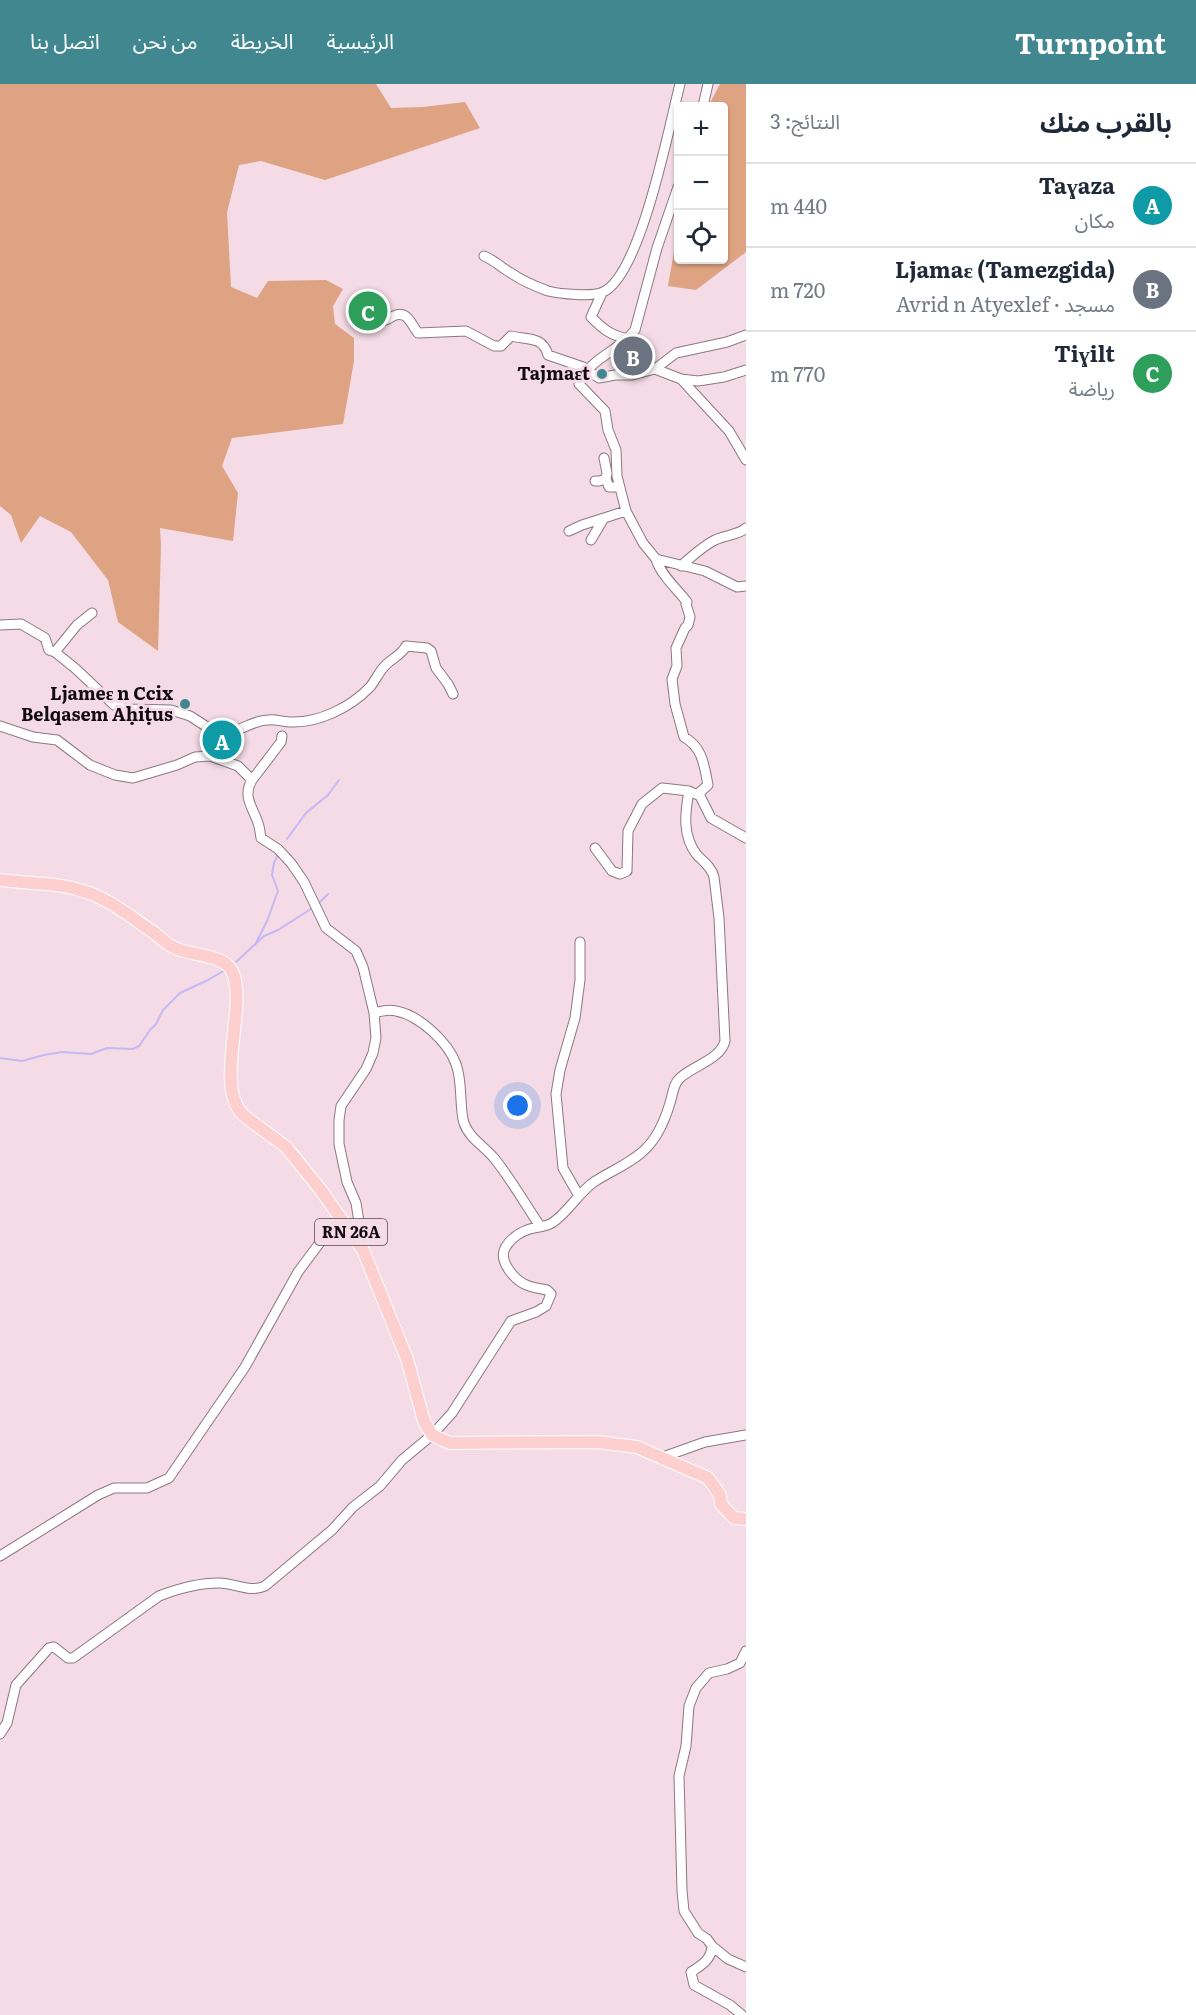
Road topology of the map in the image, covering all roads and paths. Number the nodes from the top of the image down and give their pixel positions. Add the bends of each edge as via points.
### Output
1 (680, 84) edge
2 (708, 84) edge
3 (704, 102) edge
4 (674, 199) edge
5 (484, 256) dead end
6 (602, 293) junction
7 (374, 313) dead end
8 (746, 335) edge
9 (629, 339) junction
10 (655, 369) junction
11 (746, 370) edge
12 (586, 371) junction
13 (681, 379) junction
14 (604, 458) dead end
15 (746, 460) edge
16 (606, 479) junction
17 (595, 481) dead end
18 (620, 487) junction
19 (626, 511) junction
20 (604, 518) junction
21 (746, 528) edge
22 (569, 531) dead end
23 (591, 540) dead end
24 (656, 559) junction
25 (681, 566) junction
26 (746, 586) edge
27 (92, 612) dead end
28 (0, 625) edge
29 (55, 652) junction
30 (453, 694) dead end
31 (0, 726) edge
32 (214, 732) junction
33 (282, 736) dead end
34 (210, 756) junction
35 (252, 780) junction
36 (689, 791) junction
37 (700, 796) junction
38 (746, 838) edge
39 (595, 848) dead end
40 (0, 873) edge
41 (0, 880) edge
42 (19, 882) junction
43 (580, 942) dead end
44 (374, 1013) junction
45 (579, 1196) junction
46 (339, 1217) junction
47 (540, 1226) junction
48 (363, 1250) junction
49 (432, 1435) junction
50 (746, 1435) edge
51 (660, 1458) junction
52 (746, 1520) edge
53 (0, 1556) edge
54 (746, 1652) edge
55 (0, 1734) edge
56 (712, 1946) junction
57 (746, 1967) edge
58 (742, 2015) edge

1 - 6 street via 634,248 622,274
2 - 3 street
4 - 9 street via 640,318
5 - 6 street via 548,291
6 - 9 street via 591,317 606,332
7 - 12 street via 386,320 403,315 418,333 466,331 494,346 501,346 512,336 540,341 548,355
8 - 10 street via 676,352
9 - 12 street via 598,358
10 - 12 street via 599,378
10 - 13 street
11 - 13 street via 710,380
12 - 18 street via 579,384 605,411 616,450
13 - 15 street via 729,430
14 - 16 street
16 - 17 street
16 - 18 street via 609,487
18 - 19 street
19 - 20 street
19 - 24 street
20 - 22 street
20 - 23 street
21 - 25 street via 715,540
24 - 25 street
24 - 37 street via 687,602 690,617 676,648 672,680 684,737 695,744 703,763 708,785
25 - 26 street via 705,571 737,587
27 - 29 street
28 - 29 street via 21,624 32,629
29 - 32 street via 114,705 128,710 171,710 190,716
30 - 32 street via 436,668 432,651 406,646 359,697 327,716 291,723 270,719 232,731
31 - 34 street via 57,740 90,765 133,778 195,757
32 - 34 street
33 - 35 street
34 - 35 street via 238,766
35 - 44 street via 247,793 261,838 291,863 326,928 356,951
36 - 37 street
36 - 39 street via 662,788 642,804 628,831 627,872 612,871
36 - 45 street via 686,829 695,853 714,877 725,1041 717,1054 680,1078 651,1144
37 - 38 street via 711,818
40 - 42 street
41 - 42 main road, RN 26A
42 - 46 main road, RN 26A via 89,892 175,948 230,966 237,999 231,1071 233,1099 243,1114 286,1147
43 - 45 street via 575,1018 556,1094 563,1168
44 - 47 street via 396,1011 408,1015 436,1035 456,1062 464,1123 493,1157
44 - 48 street via 373,1053 341,1106 339,1120 339,1144 356,1203
45 - 47 street via 554,1222
46 - 48 main road, RN 26A
46 - 53 street via 298,1272 245,1367 169,1478 147,1488 114,1488 98,1495
47 - 49 street via 511,1239 503,1256 518,1280 548,1290 548,1303 511,1321 452,1413
48 - 49 main road, RN 26A via 407,1359 424,1421
49 - 51 main road via 450,1443 597,1442 637,1447
49 - 55 street via 332,1530 265,1586 252,1589 215,1583 167,1593 73,1658 49,1648 16,1685 7,1723
50 - 51 street via 705,1442
51 - 52 main road via 708,1478 720,1495 720,1504 734,1518
54 - 56 street via 740,1663 709,1673 696,1688 689,1706 680,1776 684,1911 698,1934
56 - 57 street
56 - 58 street via 706,1963 691,1972 694,1985

